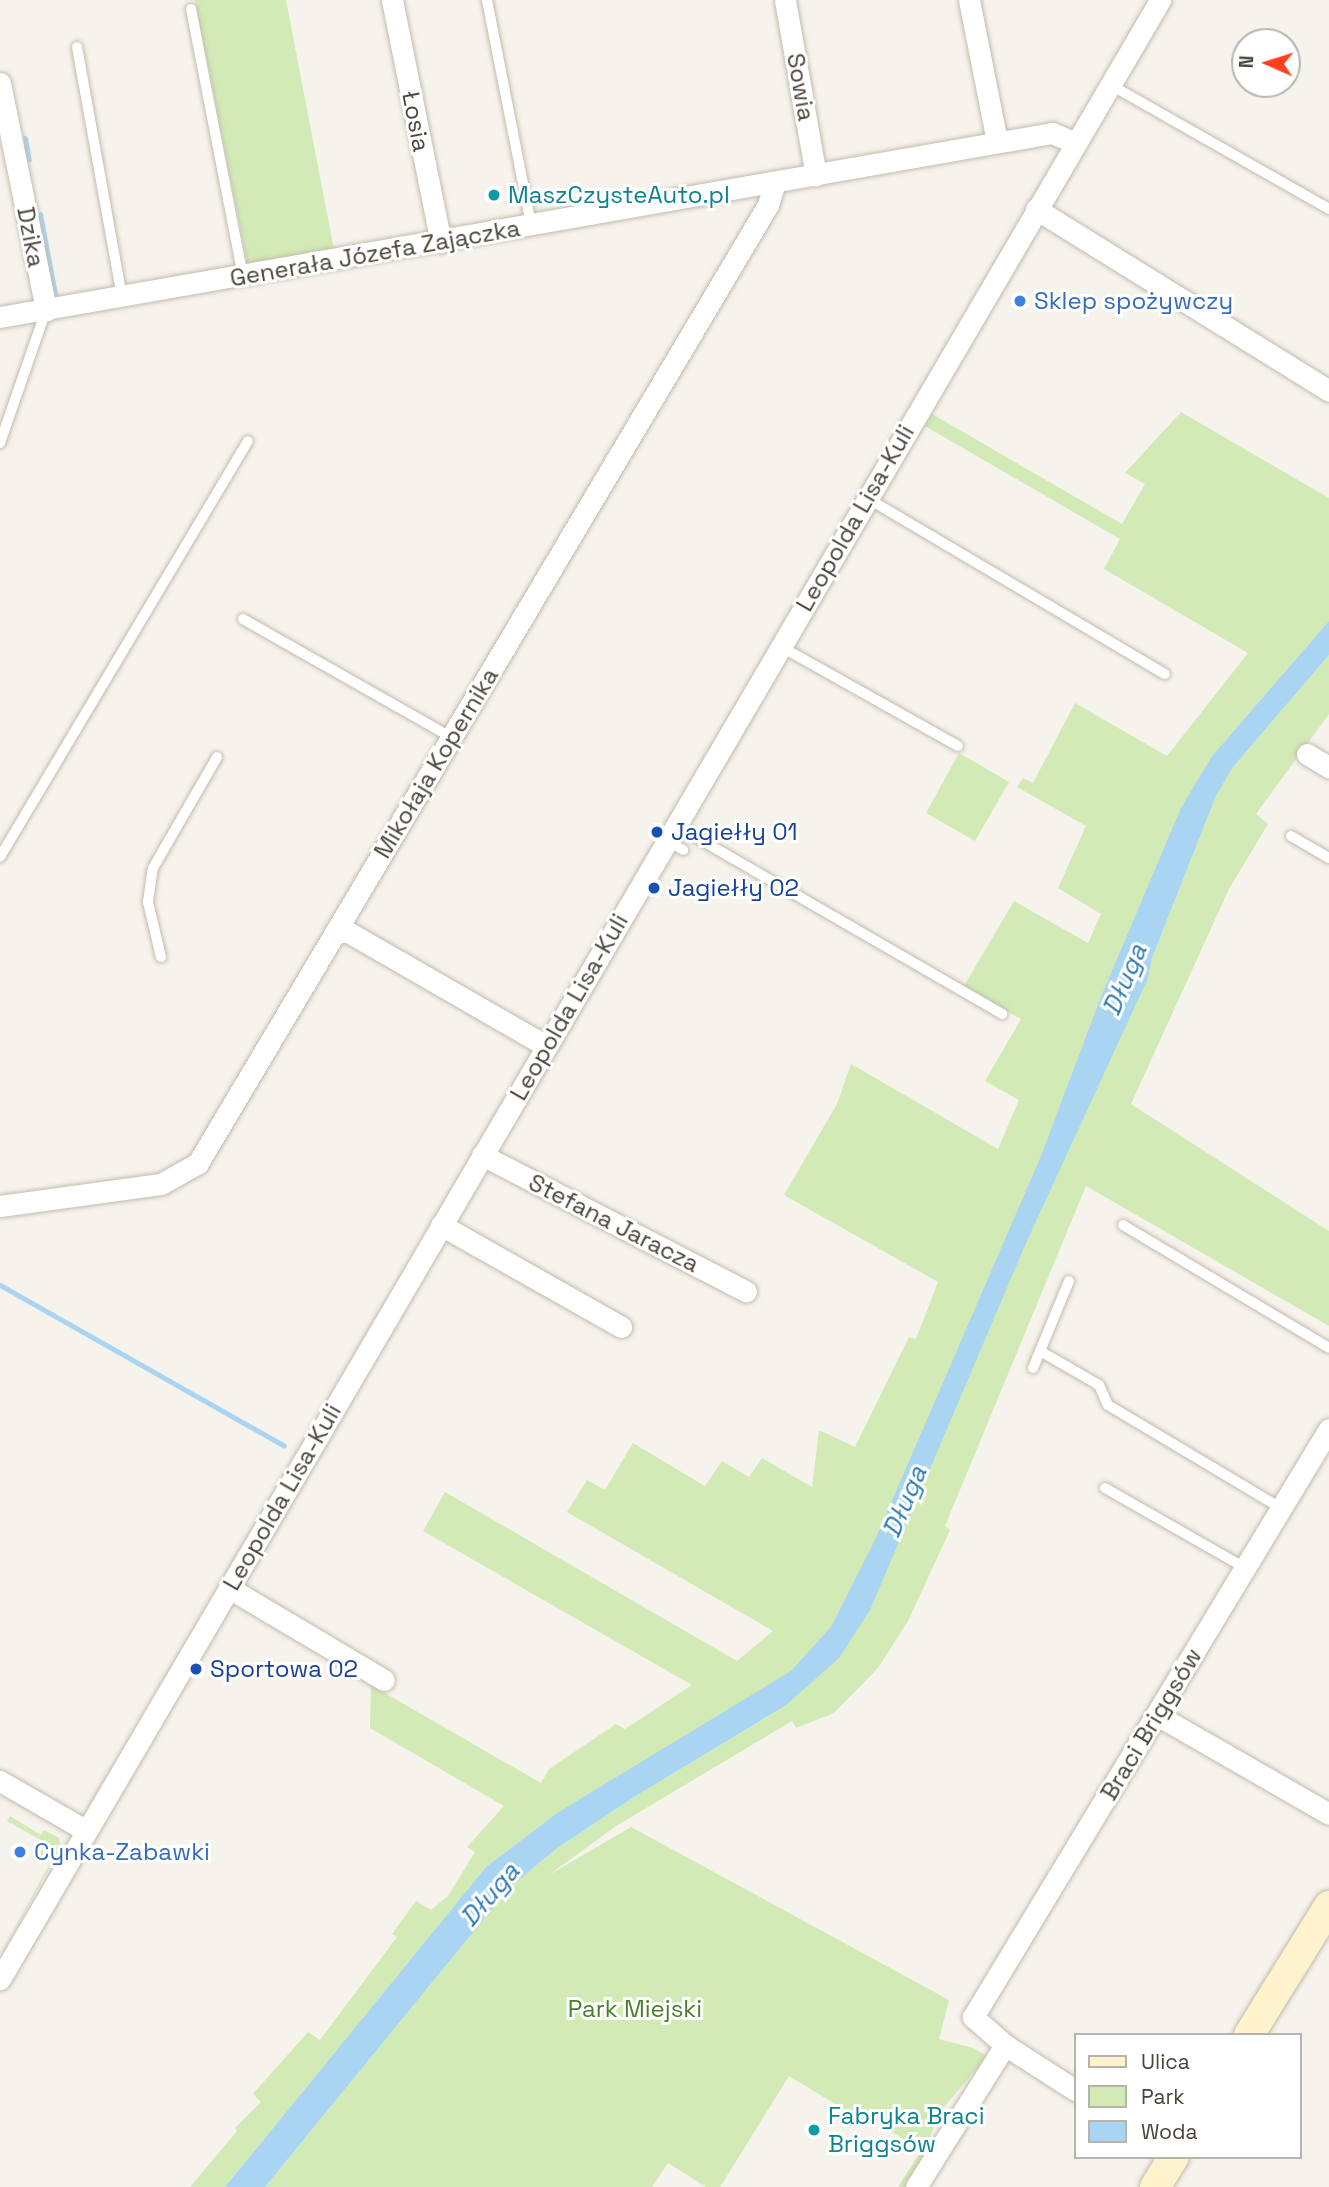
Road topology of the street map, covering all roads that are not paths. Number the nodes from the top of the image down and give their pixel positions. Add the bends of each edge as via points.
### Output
1 (392, 0) edge
2 (487, 0) edge
3 (785, 0) edge
4 (969, 0) edge
5 (1160, 0) edge
6 (191, 9) dead end
7 (78, 47) dead end
8 (0, 83) edge
9 (1109, 84) junction
10 (997, 142) junction
11 (1074, 142) junction
12 (816, 175) junction
13 (774, 185) junction
14 (1036, 209) junction
15 (1329, 209) edge
16 (531, 225) junction
17 (441, 242) junction
18 (243, 277) junction
19 (122, 297) junction
20 (46, 310) junction
21 (0, 317) edge
22 (1329, 391) edge
23 (248, 441) dead end
24 (0, 443) edge
25 (867, 498) junction
26 (243, 619) dead end
27 (780, 646) junction
28 (1164, 674) dead end
29 (451, 737) junction
30 (958, 746) dead end
31 (1307, 754) dead end
32 (217, 757) dead end
33 (1329, 767) edge
34 (1291, 836) dead end
35 (675, 839) junction
36 (0, 858) edge
37 (1329, 858) edge
38 (335, 932) junction
39 (161, 957) dead end
40 (1002, 1014) dead end
41 (546, 1046) junction
42 (482, 1155) junction
43 (0, 1206) edge
44 (441, 1225) junction
45 (1123, 1226) dead end
46 (1069, 1281) dead end
47 (746, 1291) dead end
48 (621, 1327) dead end
49 (1329, 1348) edge
50 (1040, 1351) junction
51 (1033, 1368) dead end
52 (1329, 1429) edge
53 (1105, 1488) dead end
54 (1281, 1508) junction
55 (1245, 1568) junction
56 (229, 1588) junction
57 (384, 1680) dead end
58 (1157, 1716) junction
59 (0, 1781) edge
60 (1329, 1814) edge
61 (87, 1831) junction
62 (1329, 1906) edge
63 (0, 1979) edge
64 (1250, 2033) edge
65 (1005, 2045) junction
66 (1074, 2089) edge
67 (1173, 2159) edge
68 (916, 2187) edge
69 (1155, 2187) edge

1 - 17 street, Łosia
2 - 16 lane
3 - 12 street, Sowia
4 - 10 street
5 - 9 street, Leopolda Lisa-Kuli
6 - 18 lane
7 - 19 lane
8 - 20 street, Dzika
9 - 11 street, Leopolda Lisa-Kuli
9 - 15 lane
10 - 11 street, Generała Józefa Zajączka via 1052,133
10 - 12 street, Generała Józefa Zajączka
11 - 14 street, Leopolda Lisa-Kuli
12 - 13 street, Generała Józefa Zajączka
13 - 16 street, Generała Józefa Zajączka
13 - 29 street, Mikołaja Kopernika via 768,205
14 - 22 street
14 - 25 street, Leopolda Lisa-Kuli
16 - 17 street, Generała Józefa Zajączka
17 - 18 street, Generała Józefa Zajączka
18 - 19 street, Generała Józefa Zajączka
19 - 20 street, Generała Józefa Zajączka
20 - 21 street, Generała Józefa Zajączka
20 - 24 lane
23 - 36 lane
25 - 27 street, Leopolda Lisa-Kuli
25 - 28 lane
26 - 29 lane
27 - 30 lane
27 - 35 street, Leopolda Lisa-Kuli
29 - 38 street, Mikołaja Kopernika
31 - 33 street
32 - 39 lane via 153,868 148,902
34 - 37 lane
35 - 40 lane
35 - 41 street, Leopolda Lisa-Kuli
38 - 41 street via 348,932
38 - 43 street, Mikołaja Kopernika via 208,1146 183,1175 161,1184
41 - 42 street, Leopolda Lisa-Kuli
42 - 44 street, Leopolda Lisa-Kuli
42 - 47 street, Stefana Jaracza
44 - 48 street
44 - 56 street, Leopolda Lisa-Kuli
45 - 49 lane
46 - 50 lane
50 - 51 lane
50 - 54 lane via 1099,1385 1108,1405
52 - 54 street, Braci Briggsów
53 - 55 lane
54 - 55 street, Braci Briggsów
55 - 58 street, Braci Briggsów
56 - 57 street
56 - 61 street, Leopolda Lisa-Kuli
58 - 60 street
58 - 65 street, Braci Briggsów via 973,2017
59 - 61 street
61 - 63 street, Leopolda Lisa-Kuli
62 - 64 street
65 - 66 street
65 - 68 street
67 - 69 street

